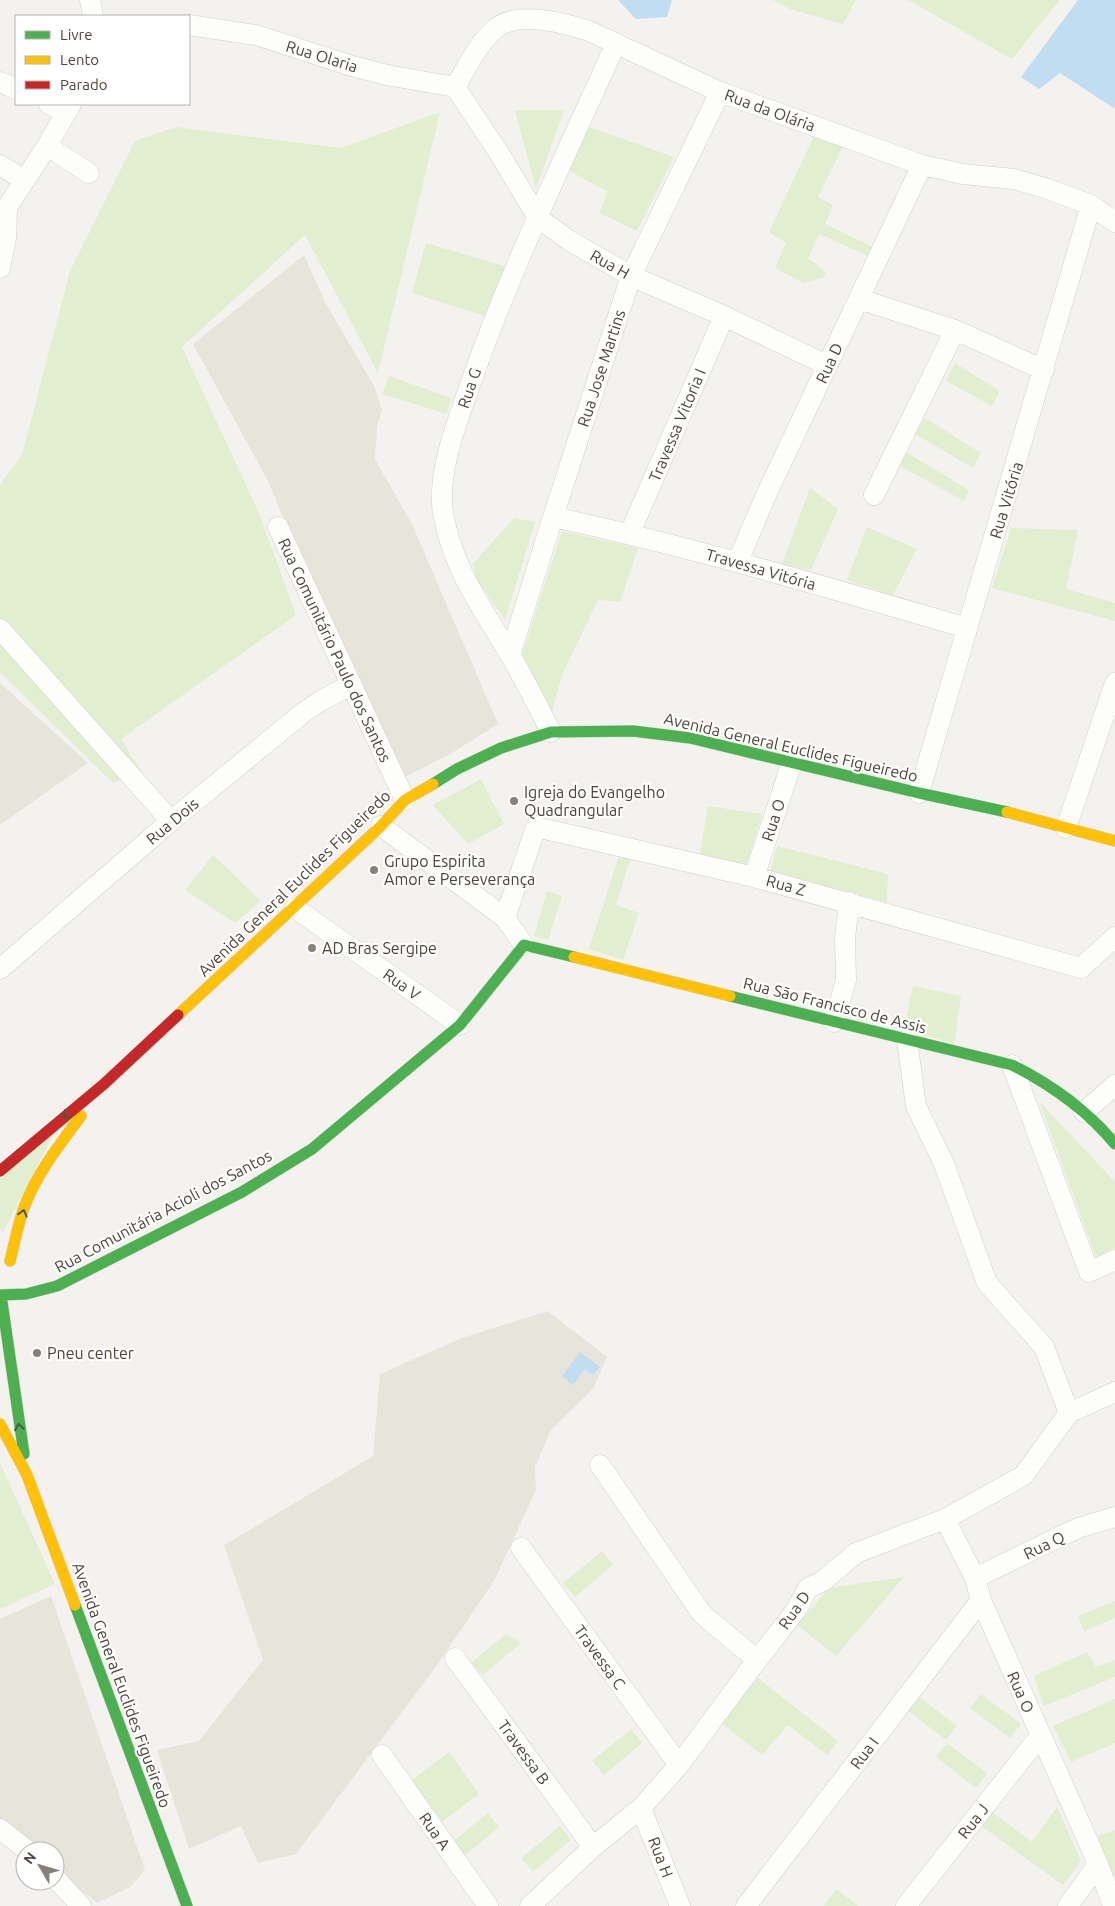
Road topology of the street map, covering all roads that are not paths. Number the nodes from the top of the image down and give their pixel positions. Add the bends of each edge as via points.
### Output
1 (90, 0) edge
2 (93, 15) edge
3 (190, 25) edge
4 (616, 43) junction
5 (0, 82) edge
6 (456, 87) junction
7 (15, 89) edge
8 (720, 92) junction
9 (62, 106) edge
10 (47, 146) junction
11 (0, 165) edge
12 (922, 165) junction
13 (89, 173) dead end
14 (24, 180) junction
15 (1091, 205) junction
16 (3, 214) edge
17 (538, 218) junction
18 (1115, 222) edge
19 (0, 268) edge
20 (631, 276) junction
21 (859, 299) junction
22 (724, 316) junction
23 (955, 330) junction
24 (828, 365) junction
25 (1044, 370) junction
26 (874, 495) dead end
27 (553, 517) junction
28 (278, 527) dead end
29 (630, 533) junction
30 (738, 562) junction
31 (0, 628) edge
32 (967, 628) junction
33 (510, 655) junction
34 (1115, 683) edge
35 (352, 685) junction
36 (551, 732) junction
37 (792, 762) junction
38 (919, 793) junction
39 (405, 800) junction
40 (171, 821) junction
41 (381, 826) junction
42 (1066, 828) junction
43 (1115, 841) edge
44 (754, 877) junction
45 (849, 902) junction
46 (295, 908) junction
47 (505, 918) junction
48 (1115, 937) edge
49 (524, 944) junction
50 (0, 969) edge
51 (834, 1022) junction
52 (460, 1025) junction
53 (906, 1040) junction
54 (1012, 1065) junction
55 (104, 1084) junction
56 (1115, 1085) edge
57 (1084, 1112) junction
58 (1115, 1144) edge
59 (14, 1158) junction
60 (0, 1161) edge
61 (0, 1171) edge
62 (3, 1243) dead end
63 (1115, 1260) edge
64 (10, 1270) junction
65 (0, 1296) edge
66 (1115, 1392) edge
67 (1070, 1413) junction
68 (0, 1424) edge
69 (600, 1465) dead end
70 (27, 1475) junction
71 (1115, 1517) edge
72 (945, 1519) junction
73 (521, 1548) dead end
74 (975, 1578) junction
75 (981, 1600) junction
76 (455, 1658) dead end
77 (757, 1660) junction
78 (1040, 1736) junction
79 (382, 1755) dead end
80 (679, 1766) junction
81 (642, 1808) junction
82 (0, 1830) edge
83 (15, 1841) edge
84 (594, 1847) junction
85 (1098, 1864) junction
86 (65, 1889) edge
87 (184, 1903) edge
88 (81, 1906) edge
89 (488, 1906) edge
90 (530, 1906) edge
91 (680, 1906) edge
92 (746, 1906) edge
93 (906, 1906) edge
94 (1068, 1906) edge
95 (1113, 1906) edge

1 - 2 street
3 - 6 street, Rua Olaria via 256,36 387,75
4 - 6 street, Rua da Olária via 569,24 528,20 506,22 485,40
4 - 8 street, Rua da Olária
4 - 17 street, Rua G
5 - 7 street
6 - 17 street, Rua H
8 - 12 street, Rua da Olária
8 - 20 street, Rua Jose Martins
9 - 10 street
10 - 13 street
10 - 14 street
11 - 14 street
12 - 15 street, Rua da Olária via 1014,180
12 - 21 street, Rua D
14 - 16 street
15 - 18 street, Rua da Olária
15 - 25 street, Rua Vitória
16 - 19 street via 6,238
17 - 20 street, Rua H
17 - 33 street, Rua G via 480,356 452,440 442,496 459,568
20 - 22 street, Rua H
20 - 27 street, Rua Jose Martins
21 - 23 street
21 - 24 street, Rua D
22 - 24 street, Rua H
22 - 29 street, Travessa Vitoria I
23 - 25 street
23 - 26 street
24 - 30 street, Rua D via 766,493
25 - 32 street, Rua Vitória
27 - 29 street, Travessa Vitória
27 - 33 street, Rua Jose Martins
28 - 35 street, Rua Comunitário Paulo dos Santos
29 - 30 street, Travessa Vitória
30 - 32 street, Travessa Vitória
31 - 40 street
32 - 38 street, Rua Vitória
33 - 36 street, Rua G
34 - 42 street
35 - 39 street, Rua Comunitário Paulo dos Santos
35 - 40 street, Rua Dois via 304,712
36 - 37 main road, Avenida General Euclides Figueiredo via 659,733
36 - 39 main road, Avenida General Euclides Figueiredo via 501,748
37 - 38 main road, Avenida General Euclides Figueiredo
37 - 44 street, Rua O
38 - 42 main road, Avenida General Euclides Figueiredo
39 - 41 main road, Avenida General Euclides Figueiredo
40 - 50 street, Rua Dois
41 - 46 main road, Avenida General Euclides Figueiredo
41 - 47 street
42 - 43 main road, Avenida General Euclides Figueiredo
44 - 45 street, Rua Z
44 - 47 street, Rua Z via 536,827
45 - 48 street, Rua Z via 1081,968
45 - 51 street via 845,938 846,980
46 - 52 street, Rua V
46 - 55 main road, Avenida General Euclides Figueiredo
47 - 49 street
49 - 51 main road, Rua São Francisco de Assis
49 - 52 main road, Rua Comunitária Acioli dos Santos
51 - 53 main road, Rua São Francisco de Assis
52 - 65 main road, Rua Comunitária Acioli dos Santos via 340,1128 242,1192 57,1286 26,1294
53 - 54 main road, Rua São Francisco de Assis
53 - 67 street via 916,1106 944,1164 987,1283 1044,1347
54 - 57 main road, Rua São Francisco de Assis via 1043,1080
54 - 63 street via 1089,1272
55 -> 59 main road, Avenida General Euclides Figueiredo
64 -> 55 main road, Avenida General Euclides Figueiredo via 31,1192 59,1146
56 - 57 street
57 - 58 main road, Rua São Francisco de Assis
59 - 60 main road
59 - 61 main road, Avenida General Euclides Figueiredo
62 - 64 main road
64 - 65 main road, Avenida General Euclides Figueiredo
70 -> 65 main road, Avenida General Euclides Figueiredo
66 - 67 street, Rua D
67 - 72 street, Rua D via 1023,1476
68 - 70 main road, Avenida General Euclides Figueiredo
69 - 77 street via 702,1614
70 - 87 main road, Avenida General Euclides Figueiredo
71 - 74 street, Rua Q via 1078,1528
72 - 74 street, Rua O
72 - 77 street, Rua D via 856,1553 823,1582 808,1588 796,1610
73 - 80 street, Travessa C
74 - 75 street, Rua O
75 - 78 street, Rua O
75 - 92 street, Rua I
76 - 84 street, Travessa B
77 - 80 street, Rua D
78 - 85 street, Rua O
78 - 93 street, Rua J
79 - 89 street, Rua A
80 - 81 street, Rua D
81 - 84 street, Rua D
81 - 91 street, Rua H
82 - 83 street
84 - 90 street, Rua D
85 - 94 street
85 - 95 street, Rua O
86 - 88 street

